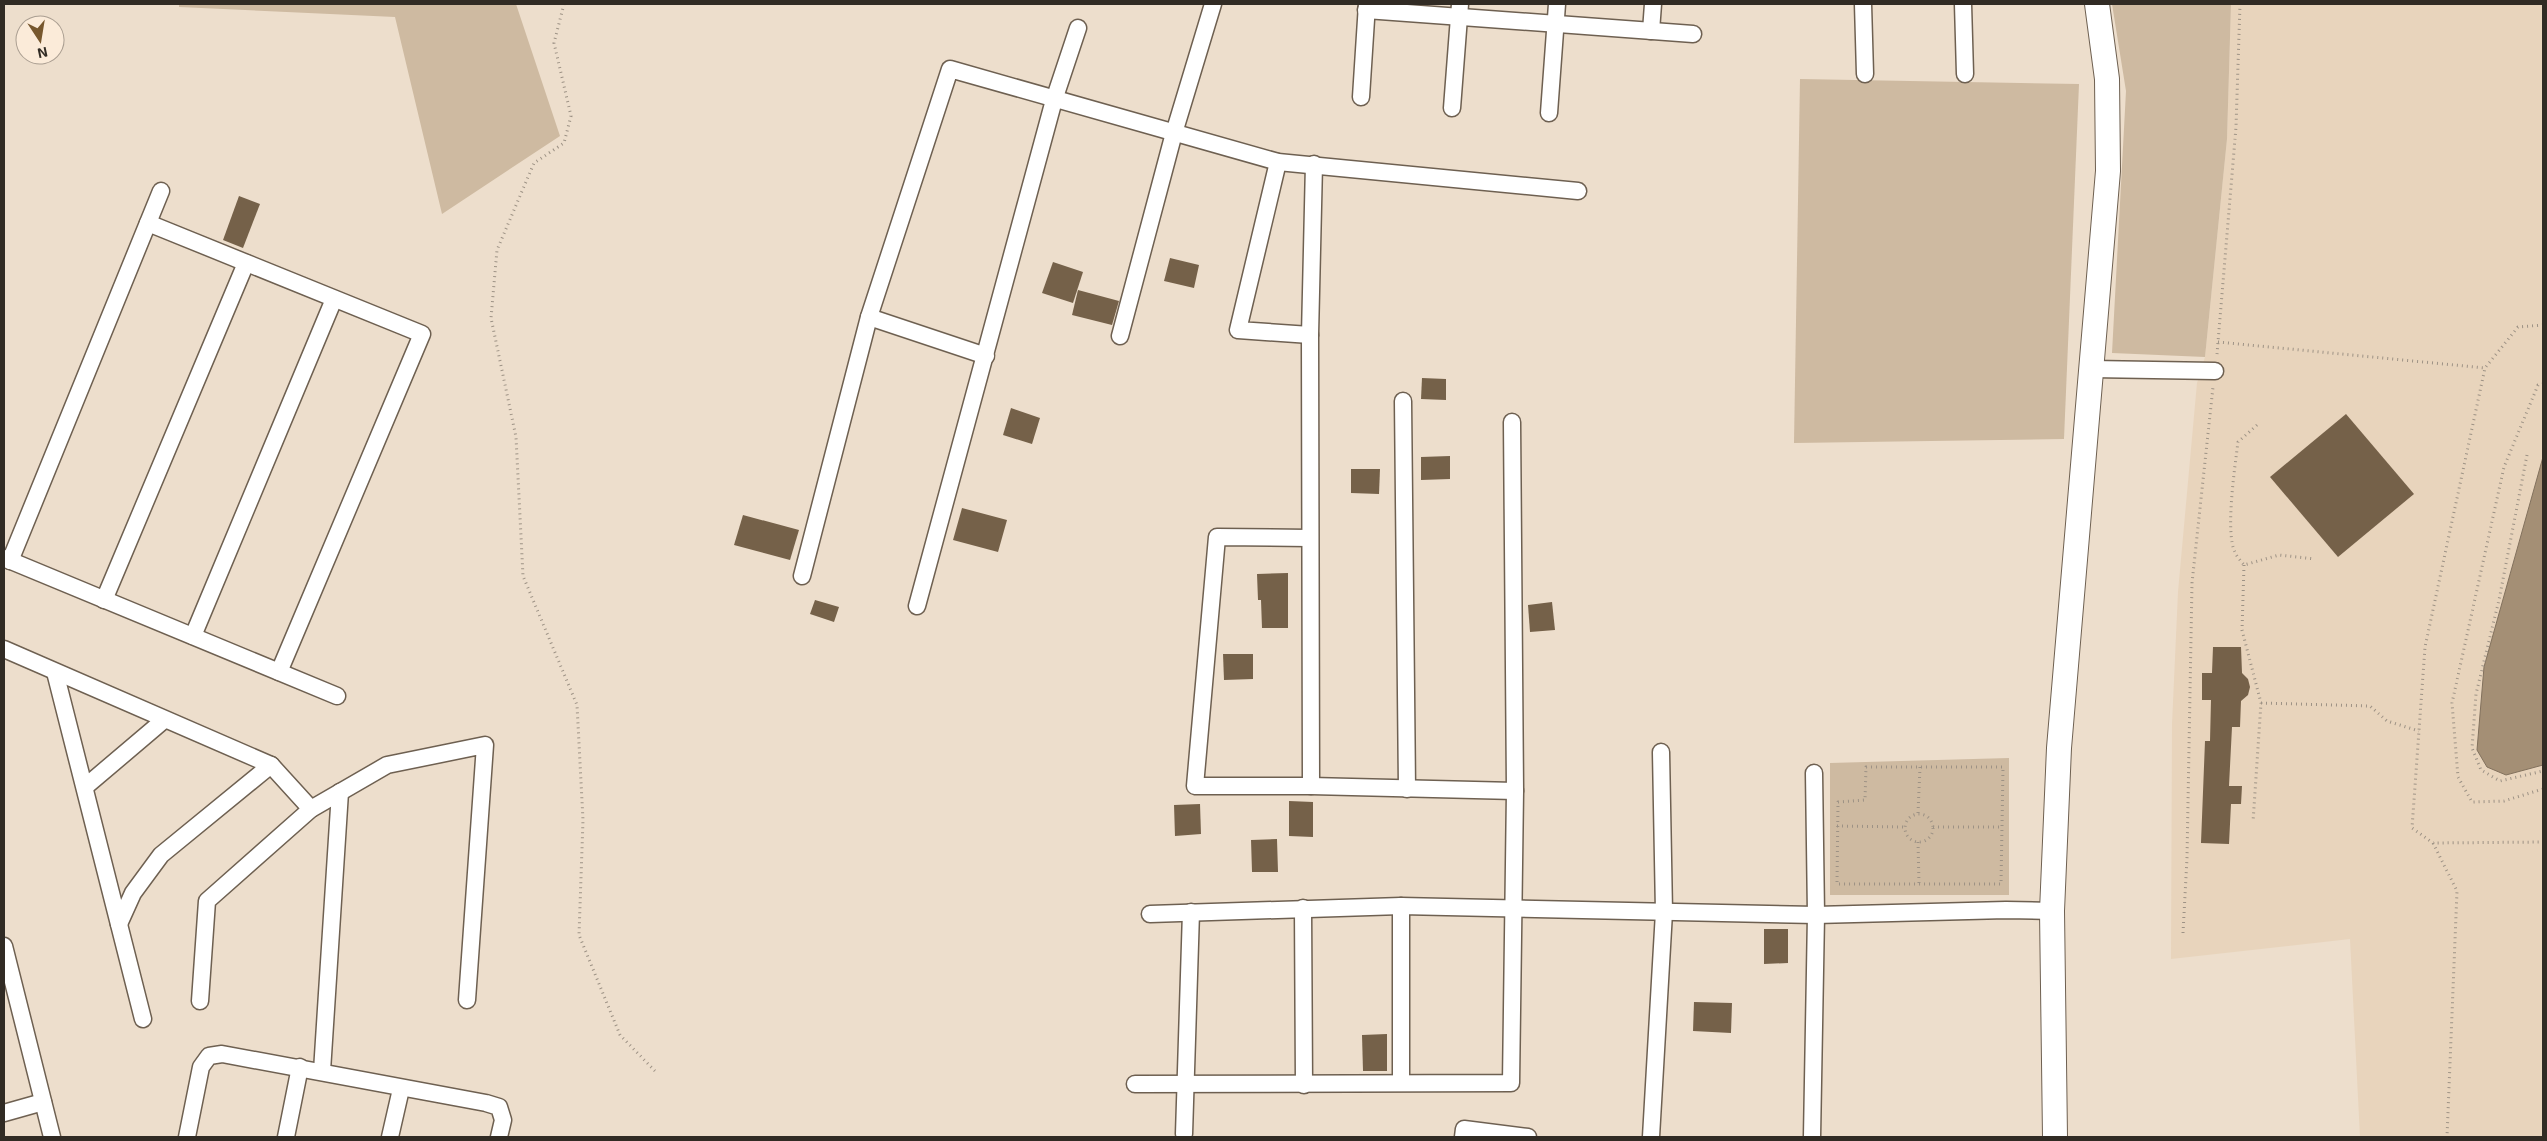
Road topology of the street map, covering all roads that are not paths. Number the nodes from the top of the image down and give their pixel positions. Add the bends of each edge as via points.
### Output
1 (1213, 4) edge
2 (1557, 4) edge
3 (1653, 4) edge
4 (1863, 4) edge
5 (1964, 4) edge
6 (2097, 4) edge
7 (1367, 7) edge
8 (1460, 10) edge
9 (1555, 24) junction
10 (1078, 28) dead end
11 (1651, 31) junction
12 (1693, 34) dead end
13 (1865, 74) dead end
14 (1964, 74) dead end
15 (1361, 97) dead end
16 (1054, 100) junction
17 (1452, 108) dead end
18 (1549, 114) dead end
19 (1174, 133) junction
20 (1278, 162) junction
21 (1314, 164) junction
22 (161, 191) dead end
23 (1578, 191) dead end
24 (148, 223) junction
25 (246, 263) junction
26 (334, 299) junction
27 (869, 317) junction
28 (1310, 335) junction
29 (1120, 336) dead end
30 (986, 356) junction
31 (2092, 369) junction
32 (2215, 371) road end
33 (1403, 401) dead end
34 (1512, 422) dead end
35 (1309, 538) junction
36 (7, 559) edge
37 (802, 576) dead end
38 (104, 600) junction
39 (918, 606) dead end
40 (193, 636) junction
41 (4, 649) edge
42 (55, 672) junction
43 (279, 672) junction
44 (337, 696) dead end
45 (164, 720) junction
46 (1661, 752) dead end
47 (271, 765) junction
48 (1814, 773) dead end
49 (1311, 786) junction
50 (85, 787) junction
51 (1407, 789) junction
52 (1516, 791) junction
53 (340, 792) junction
54 (311, 809) junction
55 (1401, 906) junction
56 (1303, 908) junction
57 (1514, 909) junction
58 (2052, 911) junction
59 (1191, 912) junction
60 (1664, 912) junction
61 (1150, 914) dead end
62 (1816, 915) junction
63 (119, 924) junction
64 (4, 946) edge
65 (467, 1000) dead end
66 (200, 1001) dead end
67 (144, 1019) dead end
68 (300, 1067) junction
69 (322, 1071) junction
70 (1401, 1082) junction
71 (1136, 1084) dead end
72 (1185, 1084) junction
73 (1304, 1085) junction
74 (401, 1089) junction
75 (43, 1102) junction
76 (4, 1113) edge
77 (1184, 1134) dead end
78 (52, 1137) edge
79 (187, 1137) edge
80 (286, 1137) edge
81 (390, 1137) edge
82 (499, 1137) edge
83 (1463, 1137) edge
84 (1528, 1137) edge
85 (1651, 1137) edge
86 (1812, 1137) edge
87 (2054, 1137) edge

1 - 19 street
2 - 9 street
3 - 11 street
4 - 13 street
5 - 14 street
6 - 31 main road via 2106,79 2108,172
7 - 8 street
7 - 15 street
8 - 9 street
8 - 17 street
9 - 11 street
9 - 18 street
10 - 16 street
11 - 12 street
16 - 19 street
16 - 27 street via 950,69
16 - 30 street
19 - 20 street
19 - 29 street
20 - 21 street
20 - 28 street via 1238,330
21 - 23 street
21 - 28 street
22 - 24 street
24 - 25 street
24 - 36 street
25 - 26 street
25 - 38 street
26 - 40 street
26 - 43 street via 422,334
27 - 30 street
27 - 37 street
28 - 35 street
30 - 39 street
31 - 32 street
31 - 58 main road via 2059,748
33 - 51 street
34 - 52 street
35 - 49 street
35 - 49 street via 1217,537 1195,786
36 - 38 street
38 - 40 street
40 - 43 street
41 - 42 street
42 - 45 street
42 - 50 street
43 - 44 street
45 - 47 street
45 - 50 street
46 - 60 street
47 - 54 street
47 - 63 street via 162,855 133,894
48 - 62 street
49 - 51 street
50 - 63 street
51 - 52 street
52 - 57 street
53 - 54 street
53 - 65 street via 387,764 485,745
53 - 69 street
54 - 66 street via 208,901
55 - 56 street
55 - 57 street
55 - 70 street
56 - 59 street
56 - 73 street
57 - 60 street
57 - 70 street via 1511,1083
58 - 62 street
58 - 87 main road
59 - 61 street
59 - 72 street
60 - 62 street
60 - 85 street
62 - 86 street
63 - 67 street
64 - 75 street
68 - 69 street
68 - 79 street via 222,1054 209,1056 201,1067
68 - 80 street
69 - 74 street
70 - 73 street
71 - 72 street
72 - 73 street
72 - 77 street
74 - 81 street
74 - 82 street via 499,1107 503,1120
75 - 76 street
75 - 78 street
83 - 84 street via 1464,1129

